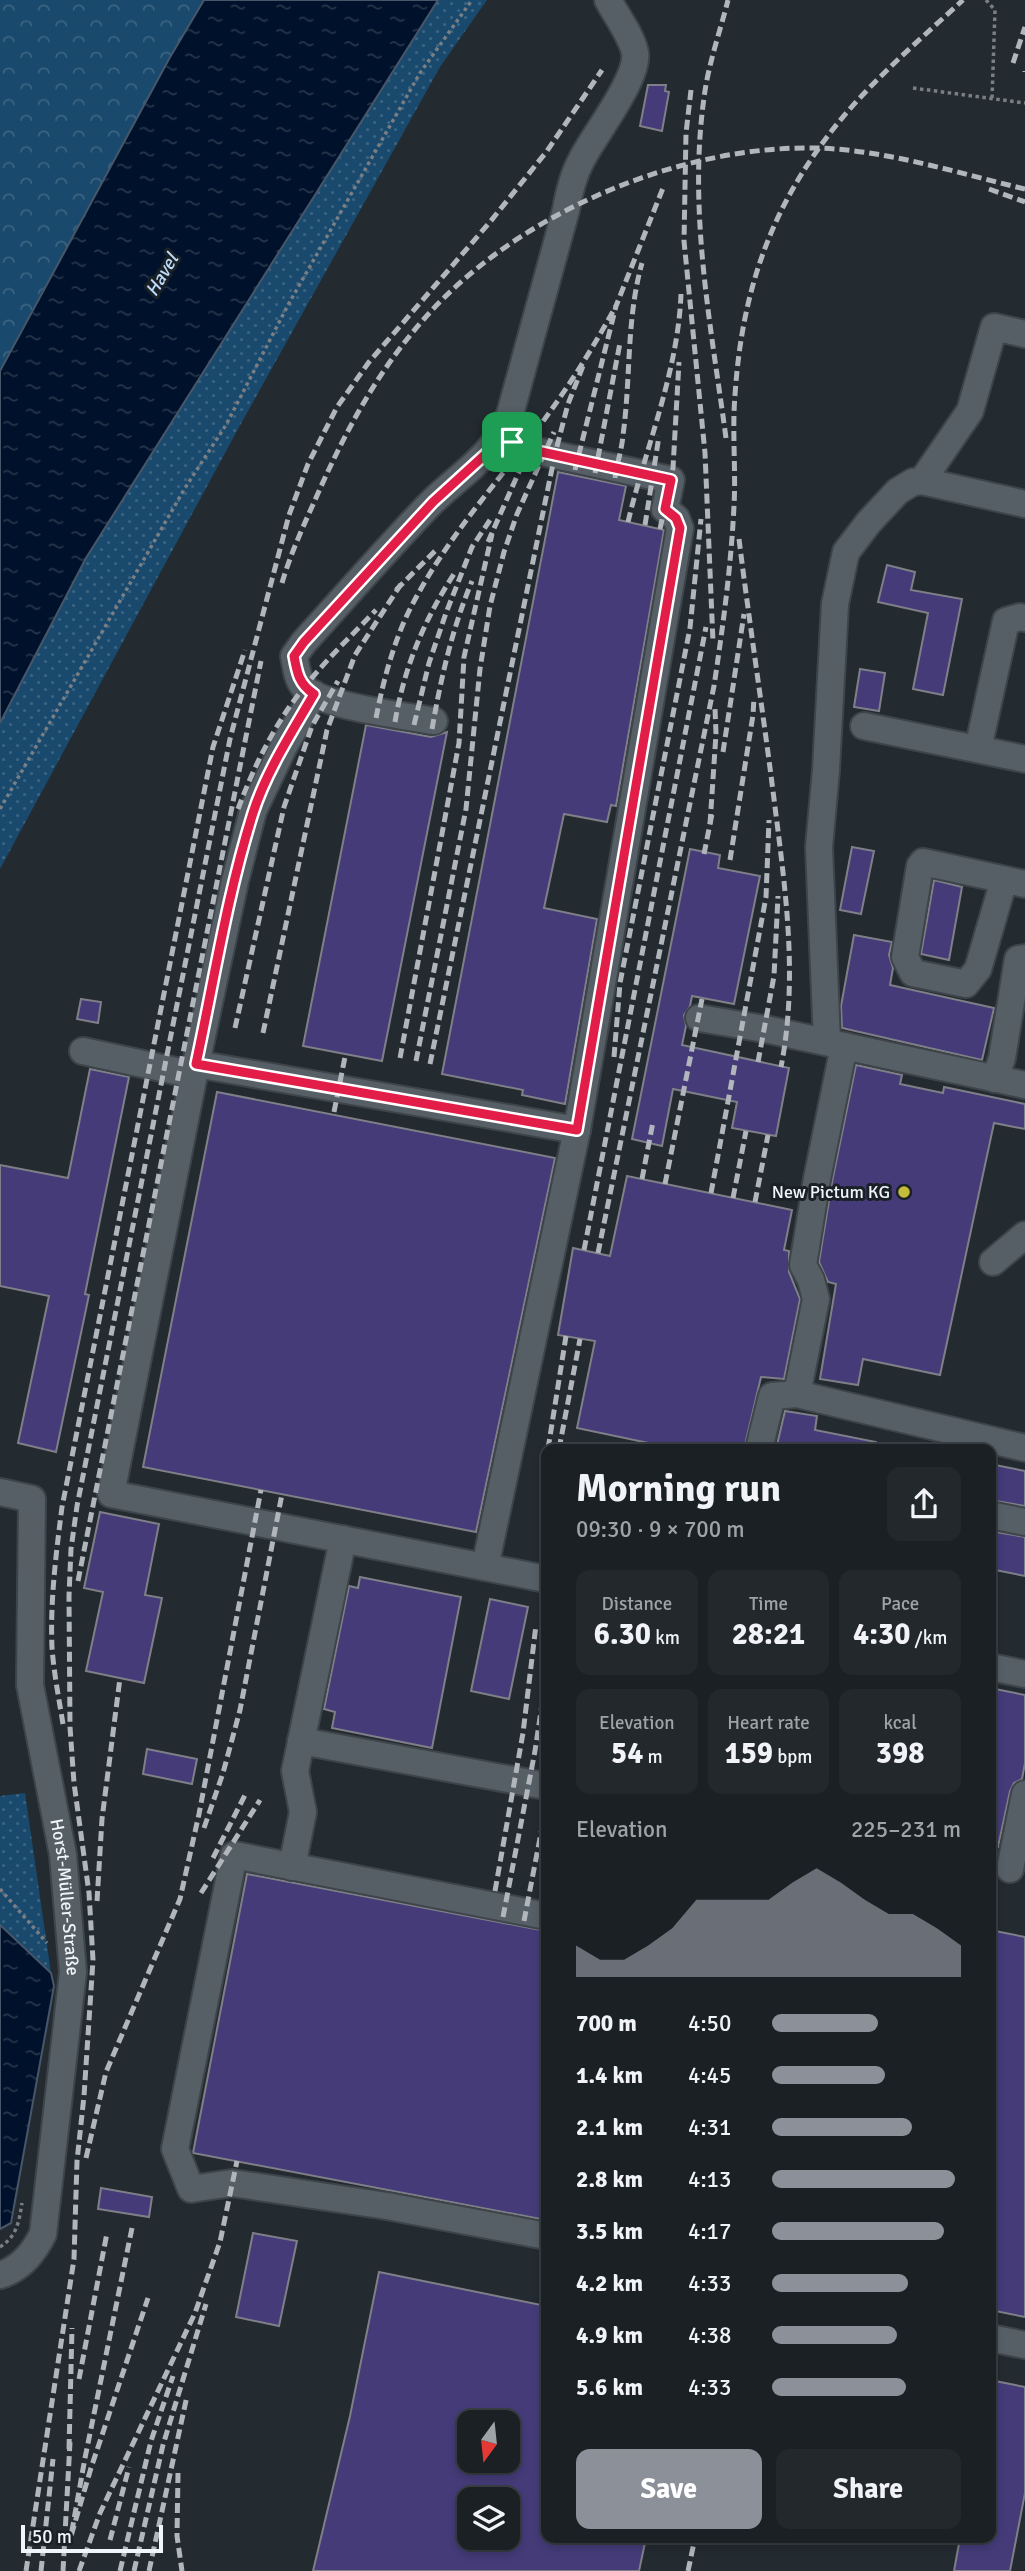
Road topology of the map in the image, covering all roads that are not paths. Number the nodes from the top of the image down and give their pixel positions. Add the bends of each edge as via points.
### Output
1 (608, 0) edge
2 (1025, 334) edge
3 (502, 435) junction
4 (922, 481) junction
5 (1025, 503) edge
6 (1025, 618) edge
7 (314, 694) junction
8 (434, 721) dead end
9 (864, 726) dead end
10 (978, 749) junction
11 (1025, 759) edge
12 (1014, 882) edge
13 (1025, 958) edge
14 (699, 1018) dead end
15 (835, 1044) junction
16 (83, 1051) dead end
17 (195, 1069) junction
18 (995, 1079) junction
19 (1025, 1086) edge
20 (577, 1130) junction
21 (1025, 1236) edge
22 (993, 1262) dead end
23 (797, 1394) junction
24 (760, 1444) edge
25 (1025, 1448) edge
26 (0, 1492) edge
27 (996, 1516) edge
28 (1025, 1522) edge
29 (343, 1539) junction
30 (485, 1567) junction
31 (541, 1578) edge
32 (996, 1668) edge
33 (1025, 1674) edge
34 (301, 1741) junction
35 (541, 1785) edge
36 (1025, 1794) edge
37 (292, 1867) junction
38 (1009, 1868) edge
39 (541, 1915) edge
40 (541, 2235) edge
41 (0, 2275) edge
42 (996, 2339) edge
43 (1025, 2345) edge

1 - 3 street via 635,60 569,189
2 - 4 street via 994,327 970,411
3 - 7 street via 433,502 304,642 294,656 297,674
3 - 20 street via 523,448 671,480 665,509 680,528
4 - 5 street
4 - 15 street via 898,491 846,552 835,604 819,847
6 - 10 street via 1006,621
7 - 8 street
7 - 17 street via 254,811
9 - 10 street
10 - 11 street
12 - 12 street via 923,862 905,957 914,974 966,984 973,978
13 - 18 street via 1018,959
14 - 15 street
15 - 18 street
15 - 23 street via 803,1265 816,1299
16 - 17 street
17 - 20 street
17 - 29 street via 111,1494
18 - 19 street
20 - 30 street
21 - 22 street
23 - 24 street via 772,1396
23 - 25 street
26 - 41 street, Horst-Müller-Straße via 32,1499 30,1685 63,1855 73,1972 43,2234 34,2252
27 - 28 street
29 - 30 street
29 - 34 street
30 - 31 street
32 - 33 street
34 - 35 street
34 - 37 street via 295,1770 303,1812
36 - 38 street
37 - 39 street
37 - 40 street via 234,1855 175,2149 191,2189 232,2183
42 - 43 street

